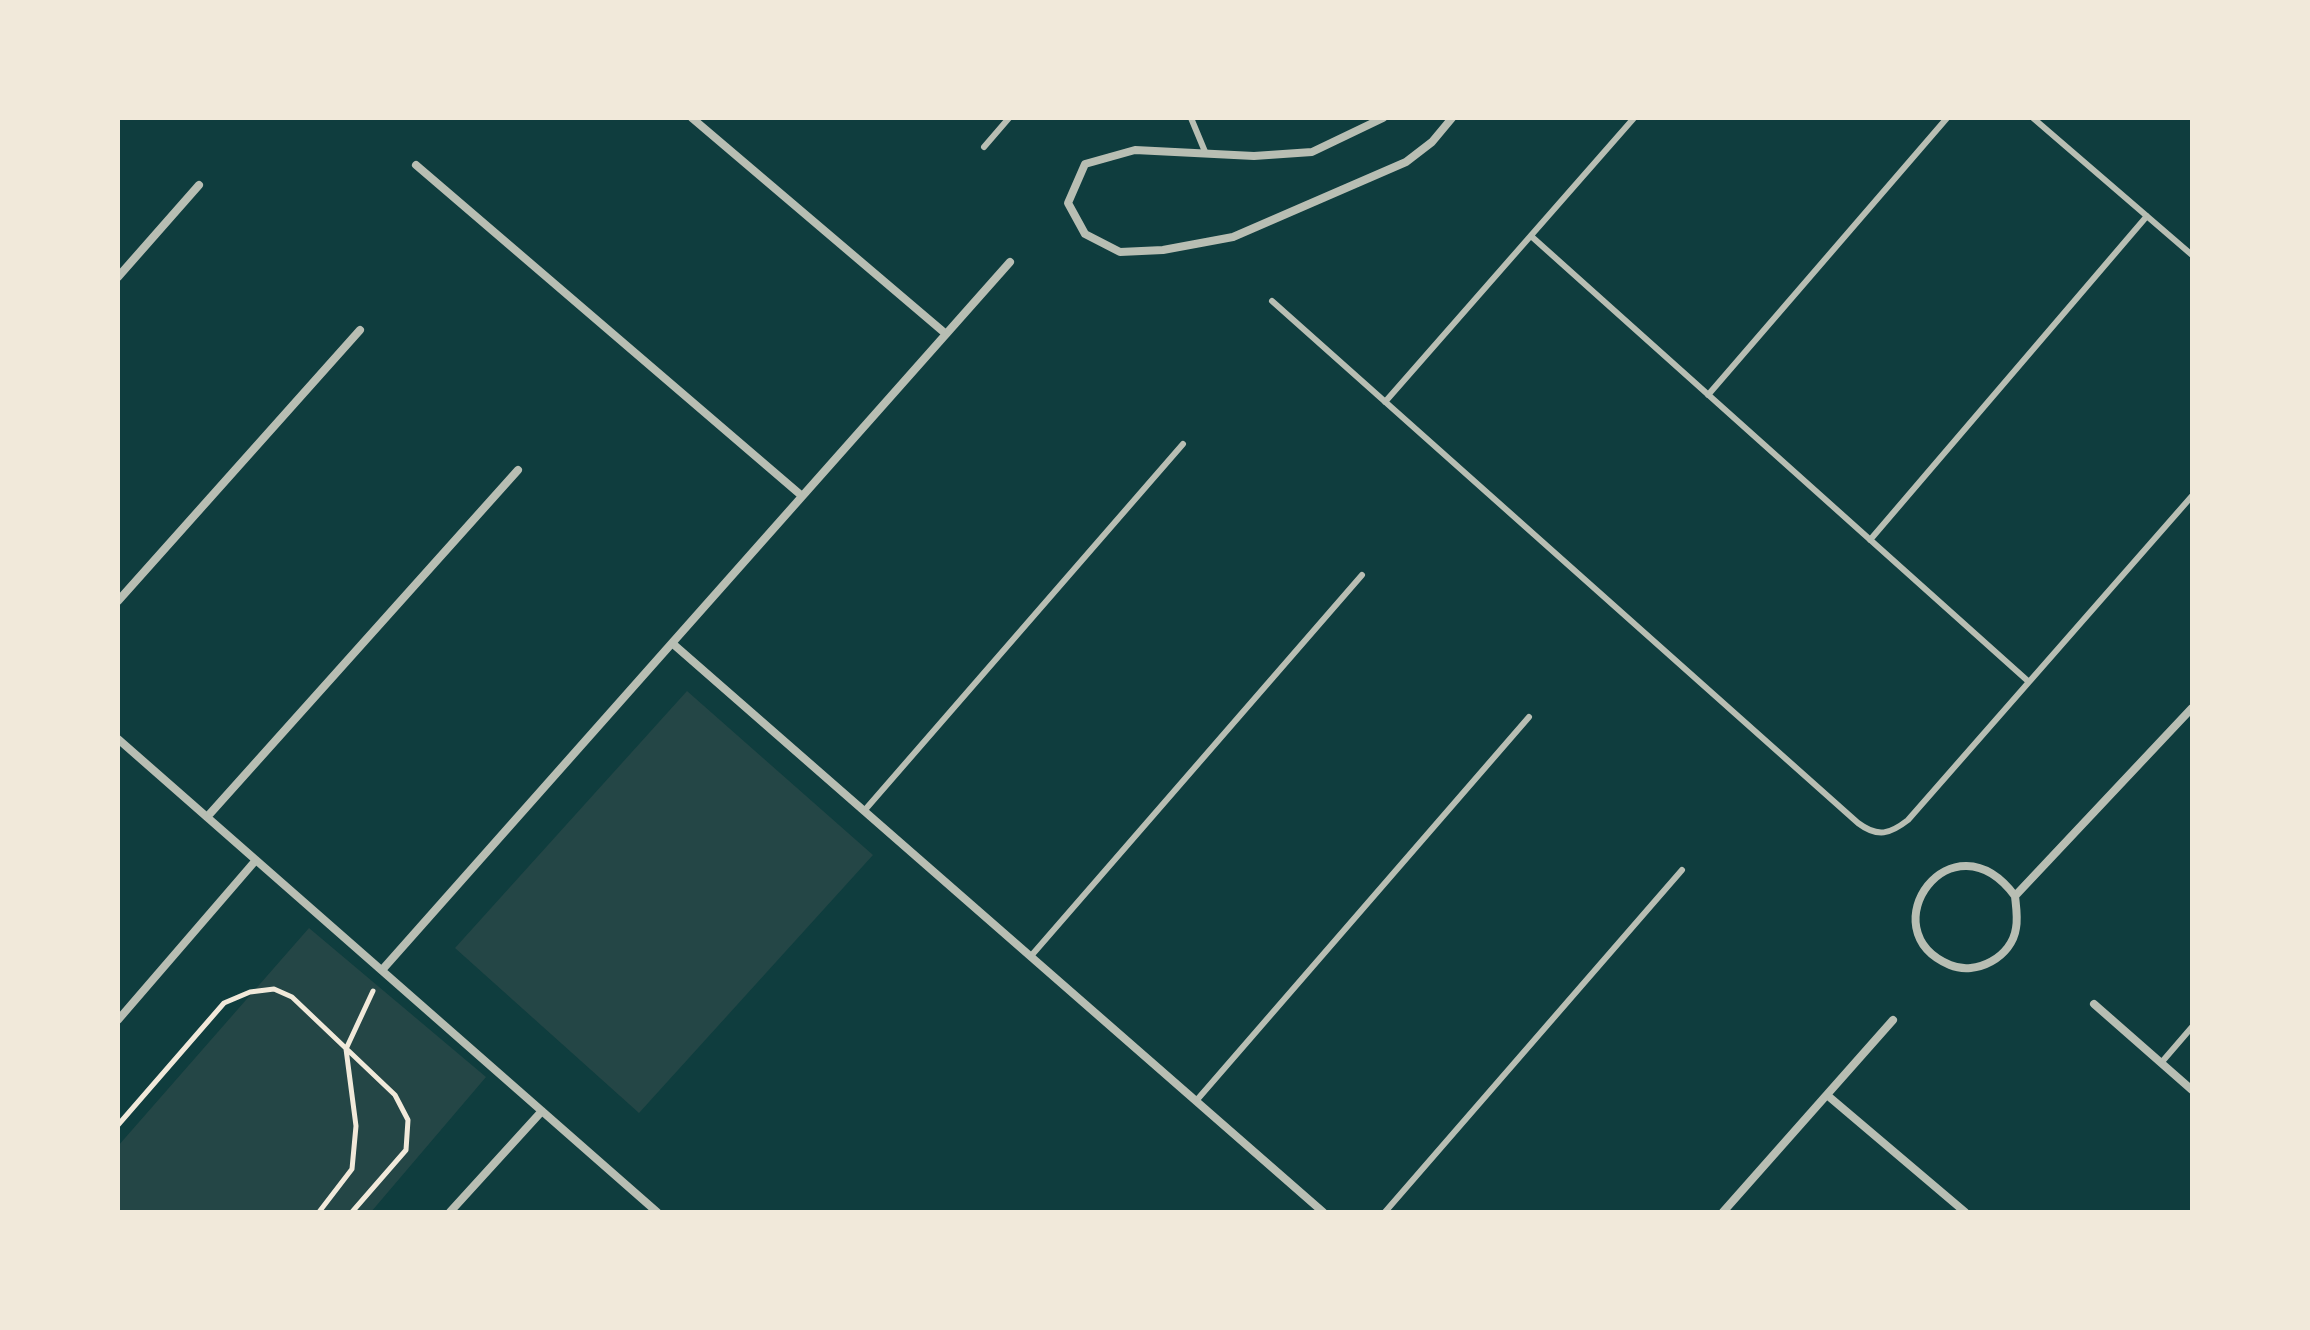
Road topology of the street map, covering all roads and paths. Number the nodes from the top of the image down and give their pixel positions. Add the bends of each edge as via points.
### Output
1 (692, 118) edge
2 (1009, 118) edge
3 (1191, 118) edge
4 (1383, 118) edge
5 (1452, 118) edge
6 (1634, 118) edge
7 (1947, 118) edge
8 (2033, 118) edge
9 (984, 147) dead end
10 (1206, 154) junction
11 (416, 165) dead end
12 (199, 185) dead end
13 (2147, 216) junction
14 (1531, 236) junction
15 (2192, 255) edge
16 (1010, 262) dead end
17 (118, 277) edge
18 (1272, 301) dead end
19 (360, 330) dead end
20 (946, 334) junction
21 (1708, 395) junction
22 (1385, 402) junction
23 (1183, 444) dead end
24 (518, 470) dead end
25 (802, 496) junction
26 (2192, 496) edge
27 (1870, 540) junction
28 (1362, 575) dead end
29 (118, 601) edge
30 (672, 643) junction
31 (2029, 682) junction
32 (2192, 708) edge
33 (1529, 717) dead end
34 (118, 739) edge
35 (864, 811) junction
36 (207, 817) junction
37 (256, 860) junction
38 (1682, 870) dead end
39 (2015, 896) junction
40 (1031, 956) junction
41 (382, 970) junction
42 (2094, 1004) dead end
43 (118, 1020) edge
44 (1893, 1020) dead end
45 (2192, 1027) edge
46 (346, 1049) junction
47 (2161, 1063) junction
48 (2192, 1090) edge
49 (1827, 1095) junction
50 (1196, 1101) junction
51 (542, 1111) junction
52 (118, 1125) edge
53 (319, 1212) edge
54 (352, 1212) edge
55 (450, 1212) edge
56 (657, 1212) edge
57 (1323, 1212) edge
58 (1385, 1212) edge
59 (1723, 1212) edge
60 (1965, 1212) edge

1 - 20 street
2 - 9 lane
3 - 10 lane
4 - 10 street via 1312,152
5 - 10 street via 1406,162 1233,237 1120,252 1085,234 1068,203 1085,164 1135,150
6 - 14 lane
7 - 21 lane
8 - 13 lane
11 - 25 street
12 - 17 street
13 - 15 lane
13 - 27 lane
14 - 21 lane
14 - 22 lane
16 - 20 street
18 - 22 lane
19 - 29 street
20 - 25 street
21 - 27 lane
22 - 31 lane via 1874,834 1891,832 1908,820
23 - 35 lane
24 - 36 street
25 - 30 street
26 - 31 lane
27 - 31 lane
28 - 40 lane
30 - 35 street
30 - 41 street
32 - 39 street
33 - 50 lane
34 - 36 street
35 - 40 street
36 - 37 street
37 - 41 street
37 - 43 street
38 - 58 lane
39 - 39 street via 1985,868 1960,865 1937,874 1920,893 1915,917 1920,941 1937,959 1960,969 1985,966 2005,952 2016,930
40 - 50 street
41 - 46 path
41 - 51 street
42 - 47 street
44 - 49 street
45 - 47 lane
46 - 52 path via 292,997 274,989 250,992 224,1003
46 - 53 path via 356,1126 352,1169
46 - 54 path via 395,1095 408,1120 406,1150
47 - 48 street
49 - 59 street
49 - 60 street
50 - 57 street
51 - 55 street
51 - 56 street

